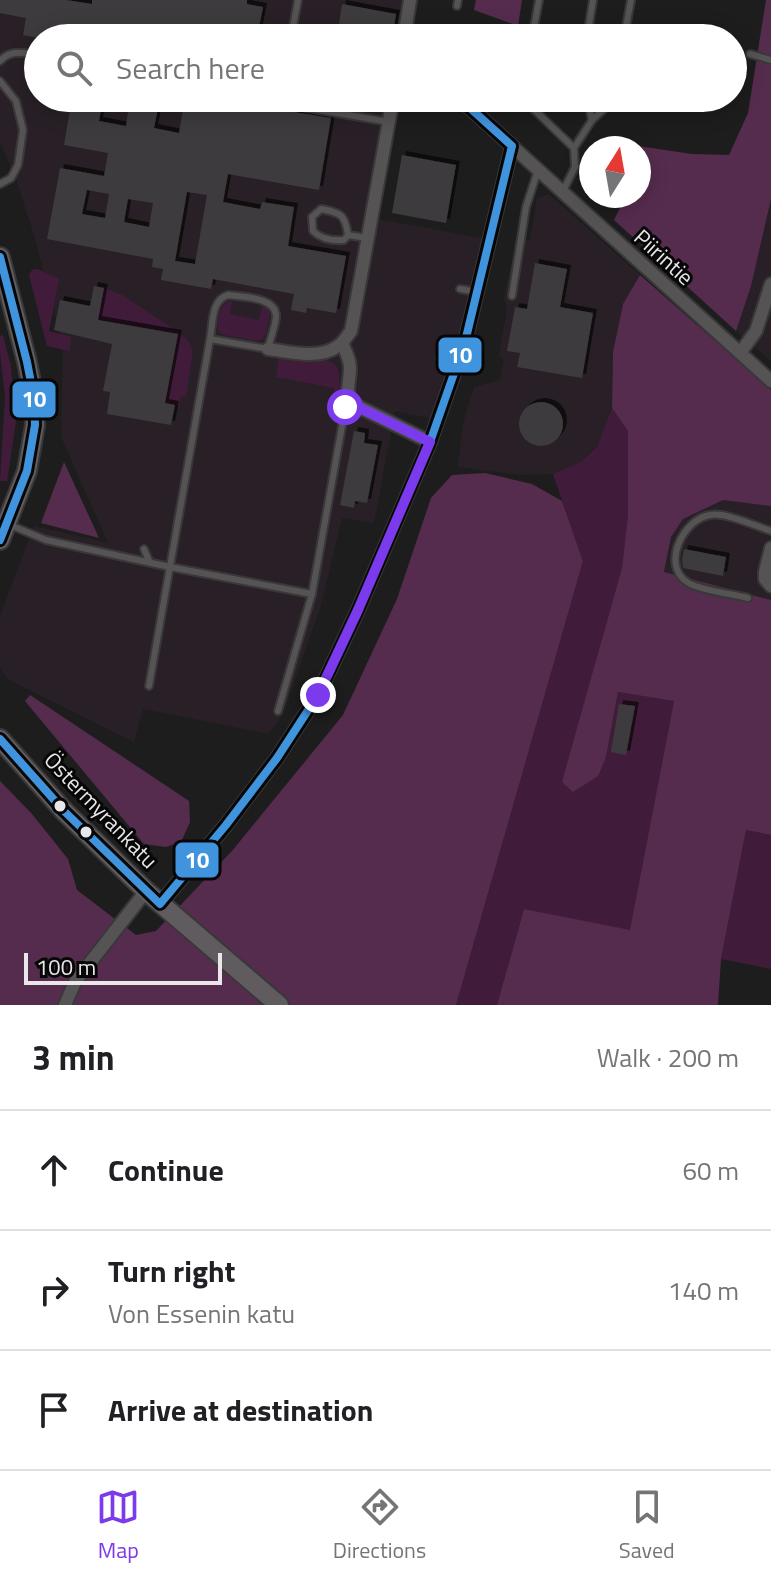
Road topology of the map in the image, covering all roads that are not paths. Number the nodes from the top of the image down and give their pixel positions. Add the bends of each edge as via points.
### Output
1 (298, 0) edge
2 (410, 0) edge
3 (539, 0) edge
4 (593, 0) edge
5 (631, 0) edge
6 (294, 24) edge
7 (406, 24) edge
8 (535, 24) edge
9 (589, 24) edge
10 (627, 24) edge
11 (24, 53) edge
12 (750, 54) dead end
13 (771, 60) edge
14 (0, 61) edge
15 (1, 84) edge
16 (331, 112) edge
17 (391, 112) edge
18 (474, 112) edge
19 (537, 112) edge
20 (590, 112) edge
21 (601, 112) edge
22 (592, 120) junction
23 (389, 122) junction
24 (512, 146) junction
25 (574, 148) junction
26 (538, 170) junction
27 (0, 184) edge
28 (561, 191) junction
29 (348, 235) junction
30 (368, 239) junction
31 (0, 257) edge
32 (771, 284) edge
33 (460, 289) dead end
34 (477, 292) junction
35 (512, 296) dead end
36 (7, 309) edge
37 (210, 339) junction
38 (342, 343) junction
39 (268, 349) junction
40 (740, 353) junction
41 (440, 359) dead end
42 (458, 363) junction
43 (771, 381) edge
44 (347, 395) junction
45 (430, 442) junction
46 (771, 531) edge
47 (4, 532) edge
48 (771, 548) edge
49 (144, 549) dead end
50 (149, 561) junction
51 (170, 567) junction
52 (768, 582) edge
53 (312, 594) junction
54 (748, 598) dead end
55 (149, 686) dead end
56 (278, 711) dead end
57 (0, 739) edge
58 (153, 898) junction
59 (65, 1005) edge
60 (279, 1005) edge

1 - 6 lane
2 - 7 street
3 - 8 lane
4 - 9 lane
5 - 10 lane
11 - 14 lane via 7,54
12 - 13 lane
15 - 27 lane via 16,101 23,130 18,165
16 - 23 lane
17 - 23 street
18 - 24 street, Piirintie
19 - 25 lane
20 - 22 lane
21 - 22 lane
22 - 25 lane
23 - 30 street
24 - 26 street, Piirintie
24 - 34 street
25 - 28 lane via 575,167
26 - 28 street, Piirintie
26 - 35 lane via 526,207
28 - 40 street, Piirintie
29 - 29 lane via 339,213 321,209 312,217 319,237 337,241
29 - 30 lane
30 - 38 street via 351,331
31 - 36 street
32 - 40 street via 756,331
33 - 34 lane
34 - 42 street
36 - 47 street via 27,362 35,425 27,471
37 - 39 lane
37 - 39 lane via 216,304 228,295 268,302 274,308
37 - 51 lane
38 - 39 street via 307,354
38 - 44 street via 349,357
40 - 43 street, Piirintie
41 - 42 lane
42 - 45 street
44 - 45 street via 356,406
44 - 53 lane
45 - 58 street via 318,695 234,814
46 - 54 lane via 710,515 690,525 679,541 677,573 689,584
47 - 50 lane
48 - 52 street
49 - 50 lane
50 - 51 lane
51 - 53 lane
51 - 55 lane
53 - 56 lane
57 - 58 street, Östermyrankatu
58 - 59 street via 75,982
58 - 60 street, Östermyrankatu

